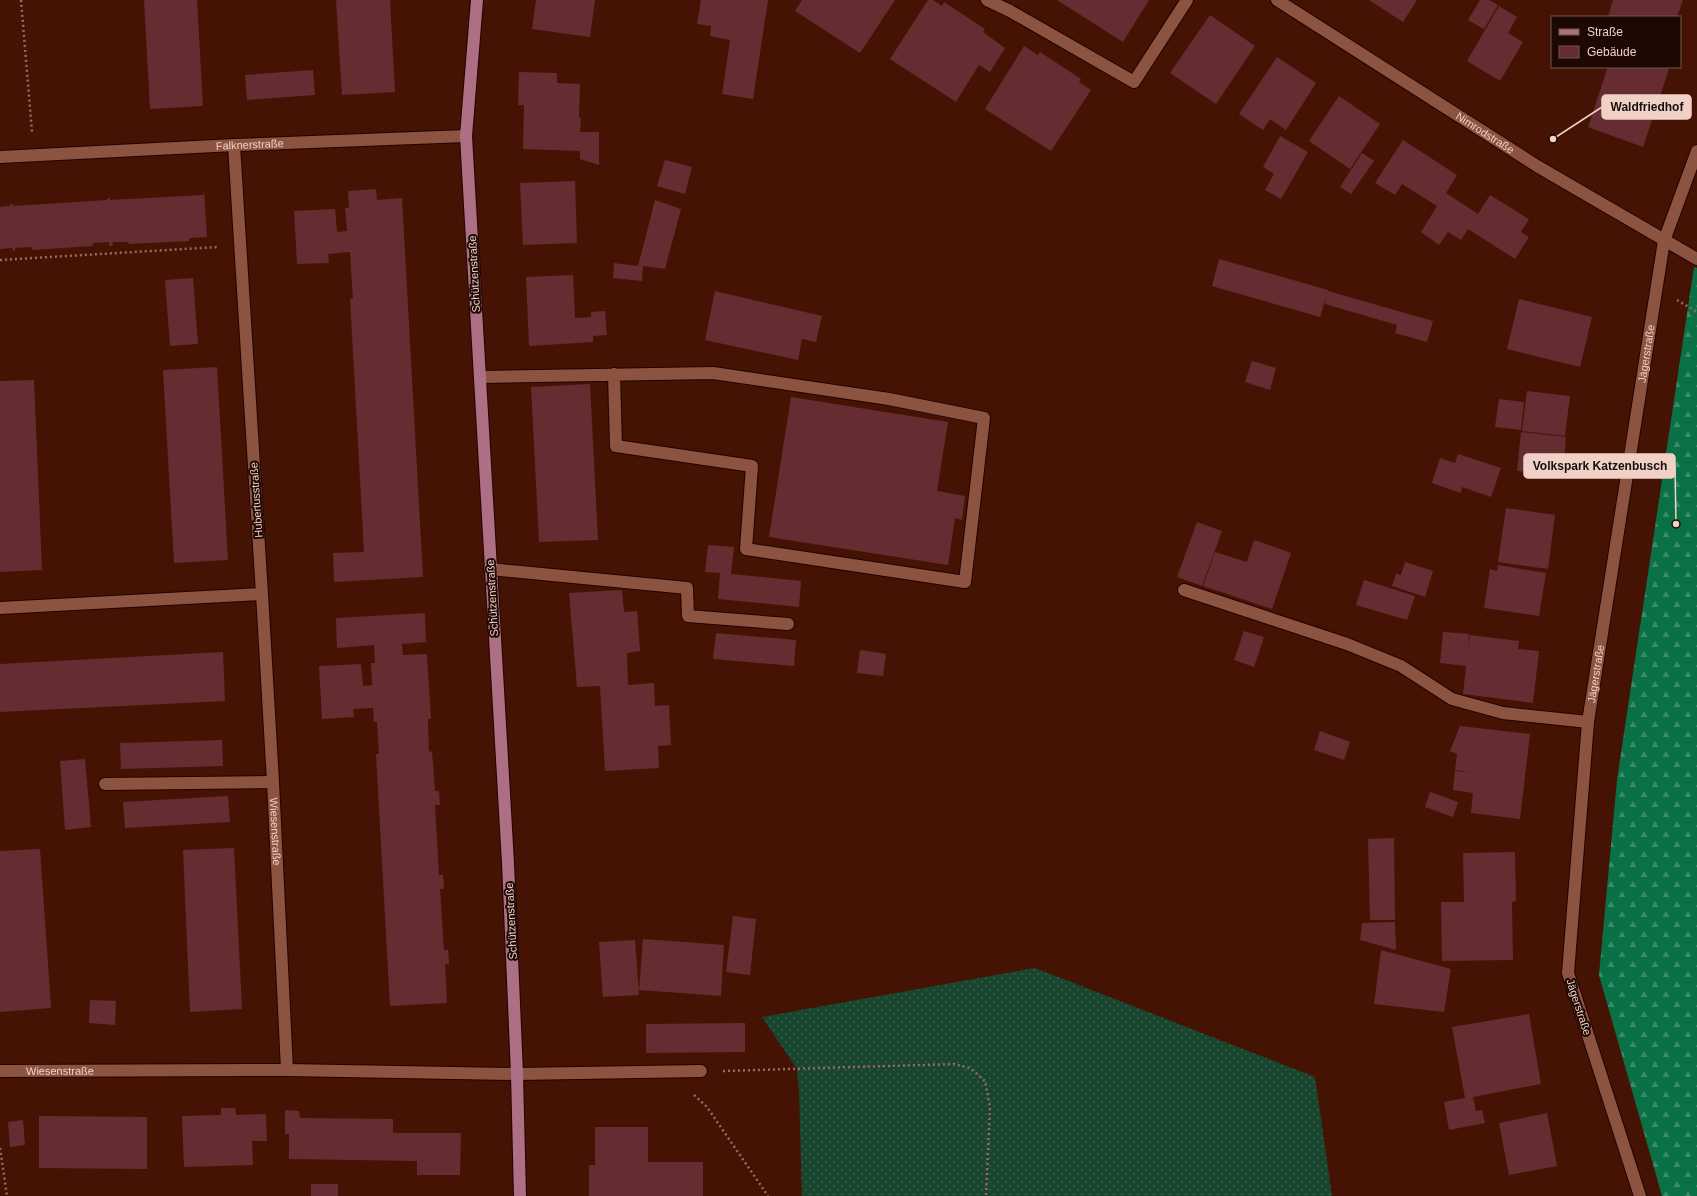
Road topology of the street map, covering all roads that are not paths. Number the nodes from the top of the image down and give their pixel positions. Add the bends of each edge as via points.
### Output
1 (478, 0) edge
2 (987, 0) edge
3 (1187, 0) edge
4 (1277, 0) edge
5 (466, 136) junction
6 (234, 145) junction
7 (1697, 151) edge
8 (0, 157) edge
9 (1664, 241) junction
10 (1697, 259) edge
11 (614, 374) junction
12 (480, 377) junction
13 (490, 568) junction
14 (1184, 590) dead end
15 (262, 594) junction
16 (0, 608) edge
17 (788, 624) dead end
18 (1588, 722) junction
19 (273, 782) junction
20 (106, 784) dead end
21 (287, 1070) junction
22 (0, 1071) edge
23 (701, 1071) road end
24 (518, 1074) junction
25 (520, 1196) edge
26 (1640, 1196) edge

1 - 5 main road, Schützenstraße
2 - 3 street via 1134,82
4 - 9 street, Nimrodstraße via 1537,166
5 - 6 street, Falknerstraße
5 - 12 main road, Schützenstraße
6 - 8 street, Falknerstraße
6 - 15 street, Hubertusstraße
7 - 9 street, Jägerstraße
9 - 10 street, Nimrodstraße
9 - 18 street, Jägerstraße
11 - 11 street via 713,373 889,399 984,418 966,582 746,549 752,466 616,446
11 - 12 street
12 - 13 main road, Schützenstraße
13 - 17 street via 687,588 688,616
13 - 24 main road, Schützenstraße
14 - 18 street via 1347,644 1401,666 1452,699 1503,713
15 - 16 street
15 - 19 street, Wiesenstraße
18 - 26 street, Jägerstraße via 1568,973
19 - 20 street
19 - 21 street, Wiesenstraße
21 - 22 street, Wiesenstraße
21 - 24 street, Wiesenstraße
23 - 24 street, Wiesenstraße
24 - 25 main road, Schützenstraße

